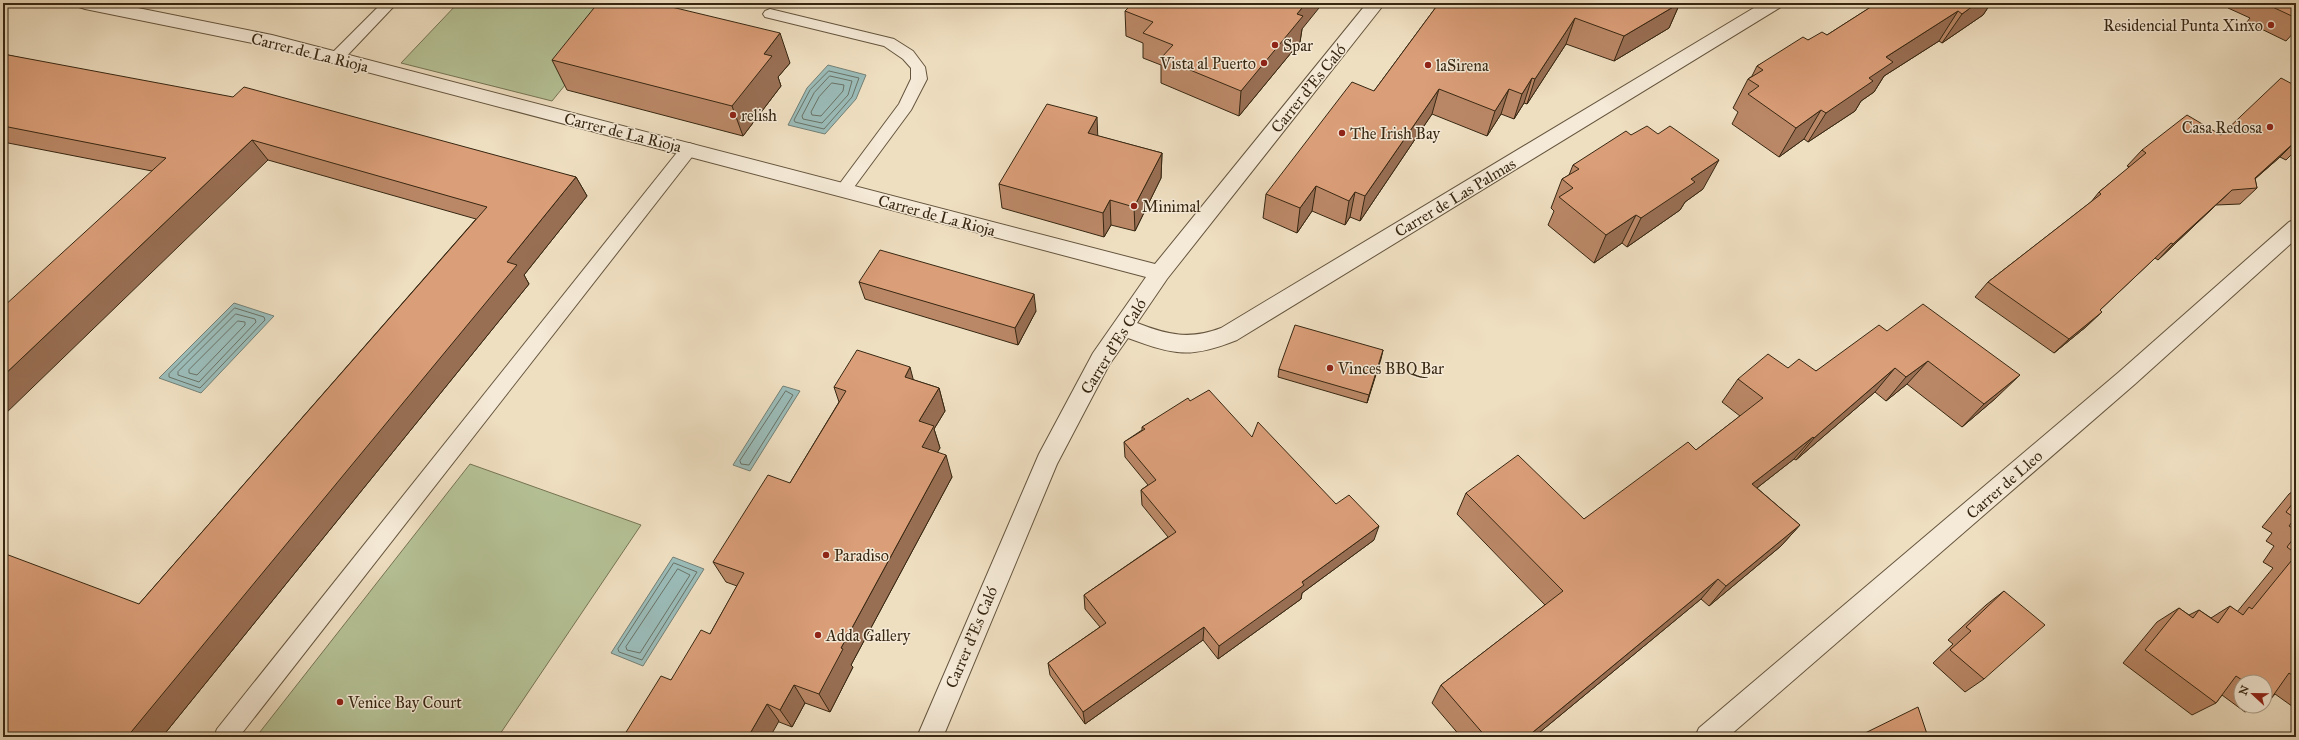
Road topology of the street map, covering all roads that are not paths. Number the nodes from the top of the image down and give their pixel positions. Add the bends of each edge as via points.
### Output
1 (85, 3) edge
2 (390, 3) edge
3 (1376, 3) edge
4 (1775, 3) edge
5 (770, 14) dead end
6 (336, 58) junction
7 (689, 149) junction
8 (843, 190) junction
9 (2296, 227) edge
10 (1160, 273) junction
11 (1123, 327) junction
12 (225, 737) edge
13 (930, 737) edge
14 (1708, 737) edge

1 - 6 street, Carrer de La Rioja via 272,41
2 - 6 lane
3 - 10 street, Carrer d'Es Caló
4 - 11 street, Carrer de Las Palmas via 1229,334 1205,343 1187,344
5 - 8 lane via 889,42 908,55 918,66 919,80 906,106
6 - 7 street, Carrer de La Rioja
7 - 8 street, Carrer de La Rioja
7 - 12 lane
8 - 10 street, Carrer de La Rioja
9 - 14 street, Carrer de Lleo via 2127,378
10 - 11 street, Carrer d'Es Caló
11 - 13 street, Carrer d'Es Caló via 1101,359 1047,461

